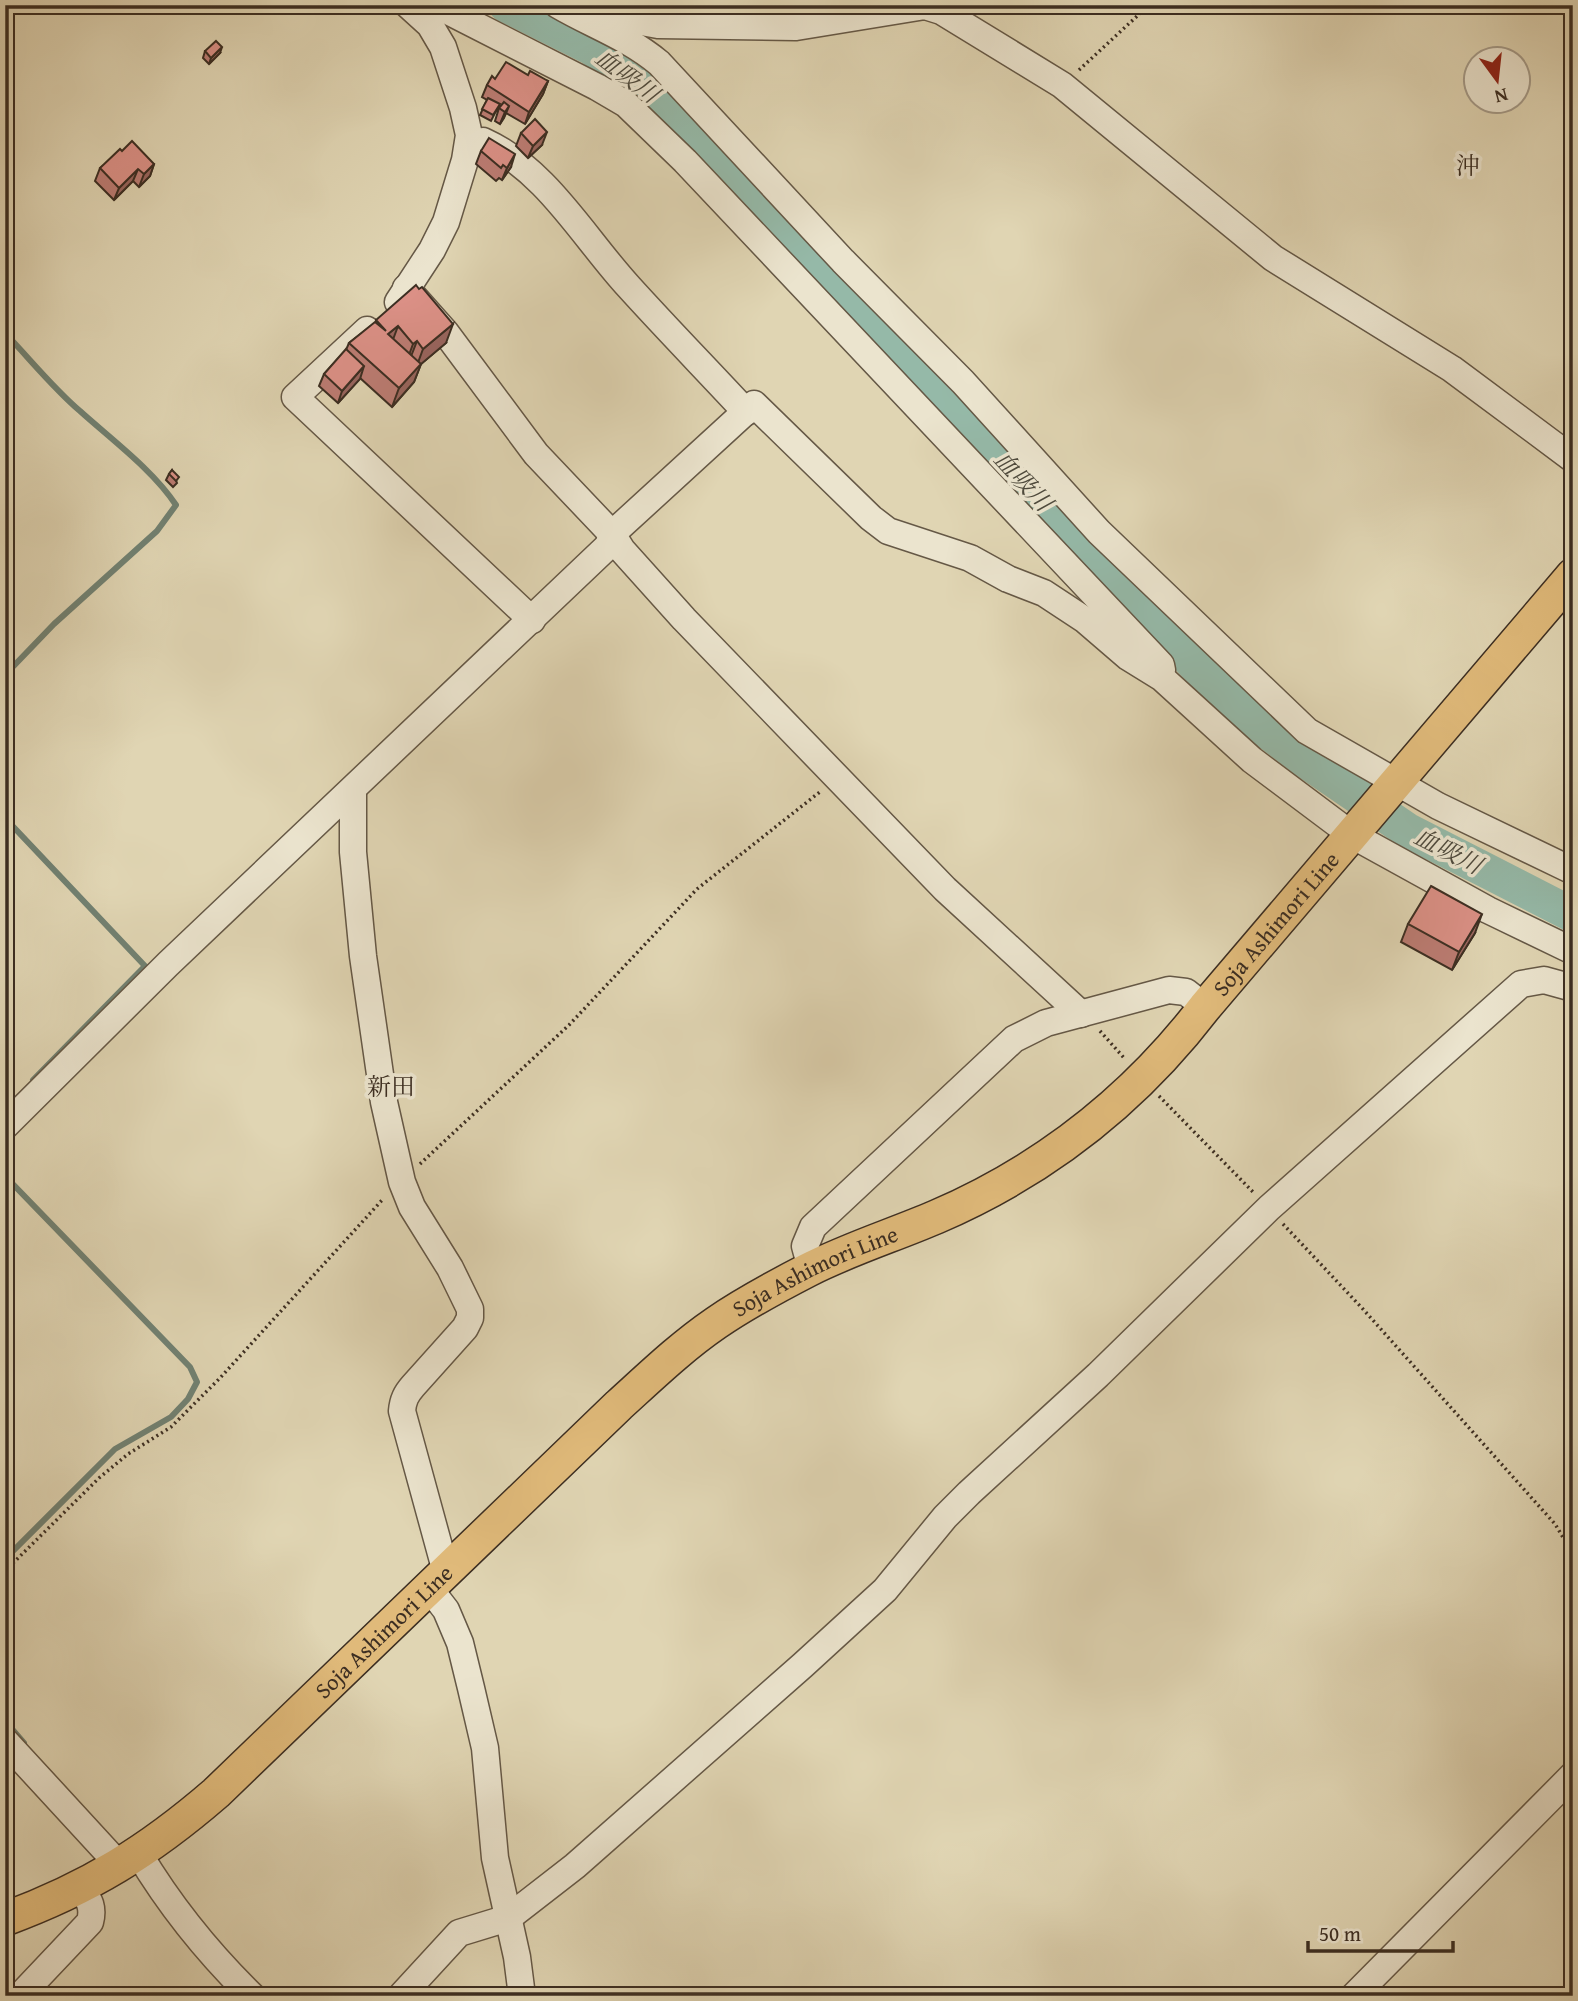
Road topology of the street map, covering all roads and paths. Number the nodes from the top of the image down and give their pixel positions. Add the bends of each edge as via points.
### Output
1 (408, 5) edge
2 (436, 5) edge
3 (558, 5) edge
4 (580, 5) edge
5 (1149, 5) edge
6 (1062, 85) junction
7 (469, 135) junction
8 (406, 288) junction
9 (746, 412) junction
10 (1573, 459) edge
11 (612, 534) junction
12 (1573, 575) edge
13 (532, 620) junction
14 (1162, 678) junction
15 (836, 779) junction
16 (1393, 786) junction
17 (352, 791) junction
18 (1356, 830) junction
19 (1573, 871) edge
20 (1573, 951) edge
21 (1573, 988) edge
22 (1205, 1007) junction
23 (1083, 1014) junction
24 (1142, 1079) junction
25 (5, 1126) edge
26 (402, 1182) junction
27 (1269, 1208) junction
28 (811, 1268) junction
29 (1573, 1554) edge
30 (5, 1571) edge
31 (438, 1580) junction
32 (5, 1741) edge
33 (1573, 1775) edge
34 (129, 1860) junction
35 (81, 1887) junction
36 (508, 1918) junction
37 (5, 1919) edge
38 (20, 1996) edge
39 (252, 1996) edge
40 (401, 1996) edge
41 (522, 1996) edge
42 (1354, 1996) edge

1 - 7 street via 430,25 443,47
2 - 14 street via 626,104 1161,665
3 - 16 street via 641,48 659,63 1099,532 1307,731
4 - 6 street via 658,25 786,27 925,6 941,11
5 - 6 path
6 - 10 street via 1273,258 1452,369
7 - 8 street via 446,222
7 - 9 street via 505,151 534,174 627,285
8 - 11 street via 446,333 536,454
8 - 13 street via 397,303 295,397
9 - 11 street
9 - 14 street via 754,404 888,531 970,558 1044,593
11 - 13 street via 608,546
11 - 15 street via 684,619
12 - 16 main road, Soja Ashimori Line
13 - 17 street
14 - 18 street via 1252,760
15 - 23 street via 945,889
15 - 26 path via 697,888 569,1026
16 - 18 main road, Soja Ashimori Line
16 - 19 street
17 - 25 street
17 - 26 street via 363,956 384,1102
18 - 20 street via 1488,910
18 - 22 main road, Soja Ashimori Line
21 - 27 street via 1544,980 1521,984
22 - 23 street via 1185,992 1169,990
22 - 24 main road, Soja Ashimori Line
23 - 24 path
23 - 28 street via 1046,1023 1014,1039 953,1094 813,1227 806,1246
24 - 27 path
24 - 28 main road, Soja Ashimori Line via 1051,1157 995,1189
26 - 30 path via 171,1427 99,1478
26 - 31 street via 471,1309 465,1328 413,1385 402,1405
27 - 29 path via 1555,1524
27 - 36 street via 969,1493 885,1590 575,1866
28 - 31 main road, Soja Ashimori Line via 719,1321 669,1359
31 - 34 main road, Soja Ashimori Line via 216,1793
31 - 36 street via 460,1643 485,1748 495,1858
32 - 34 street
33 - 42 street
34 - 35 main road, Soja Ashimori Line
34 - 39 street via 158,1886
35 - 37 main road, Soja Ashimori Line
35 - 38 street via 93,1911 90,1922
36 - 40 street via 459,1933
36 - 41 street

